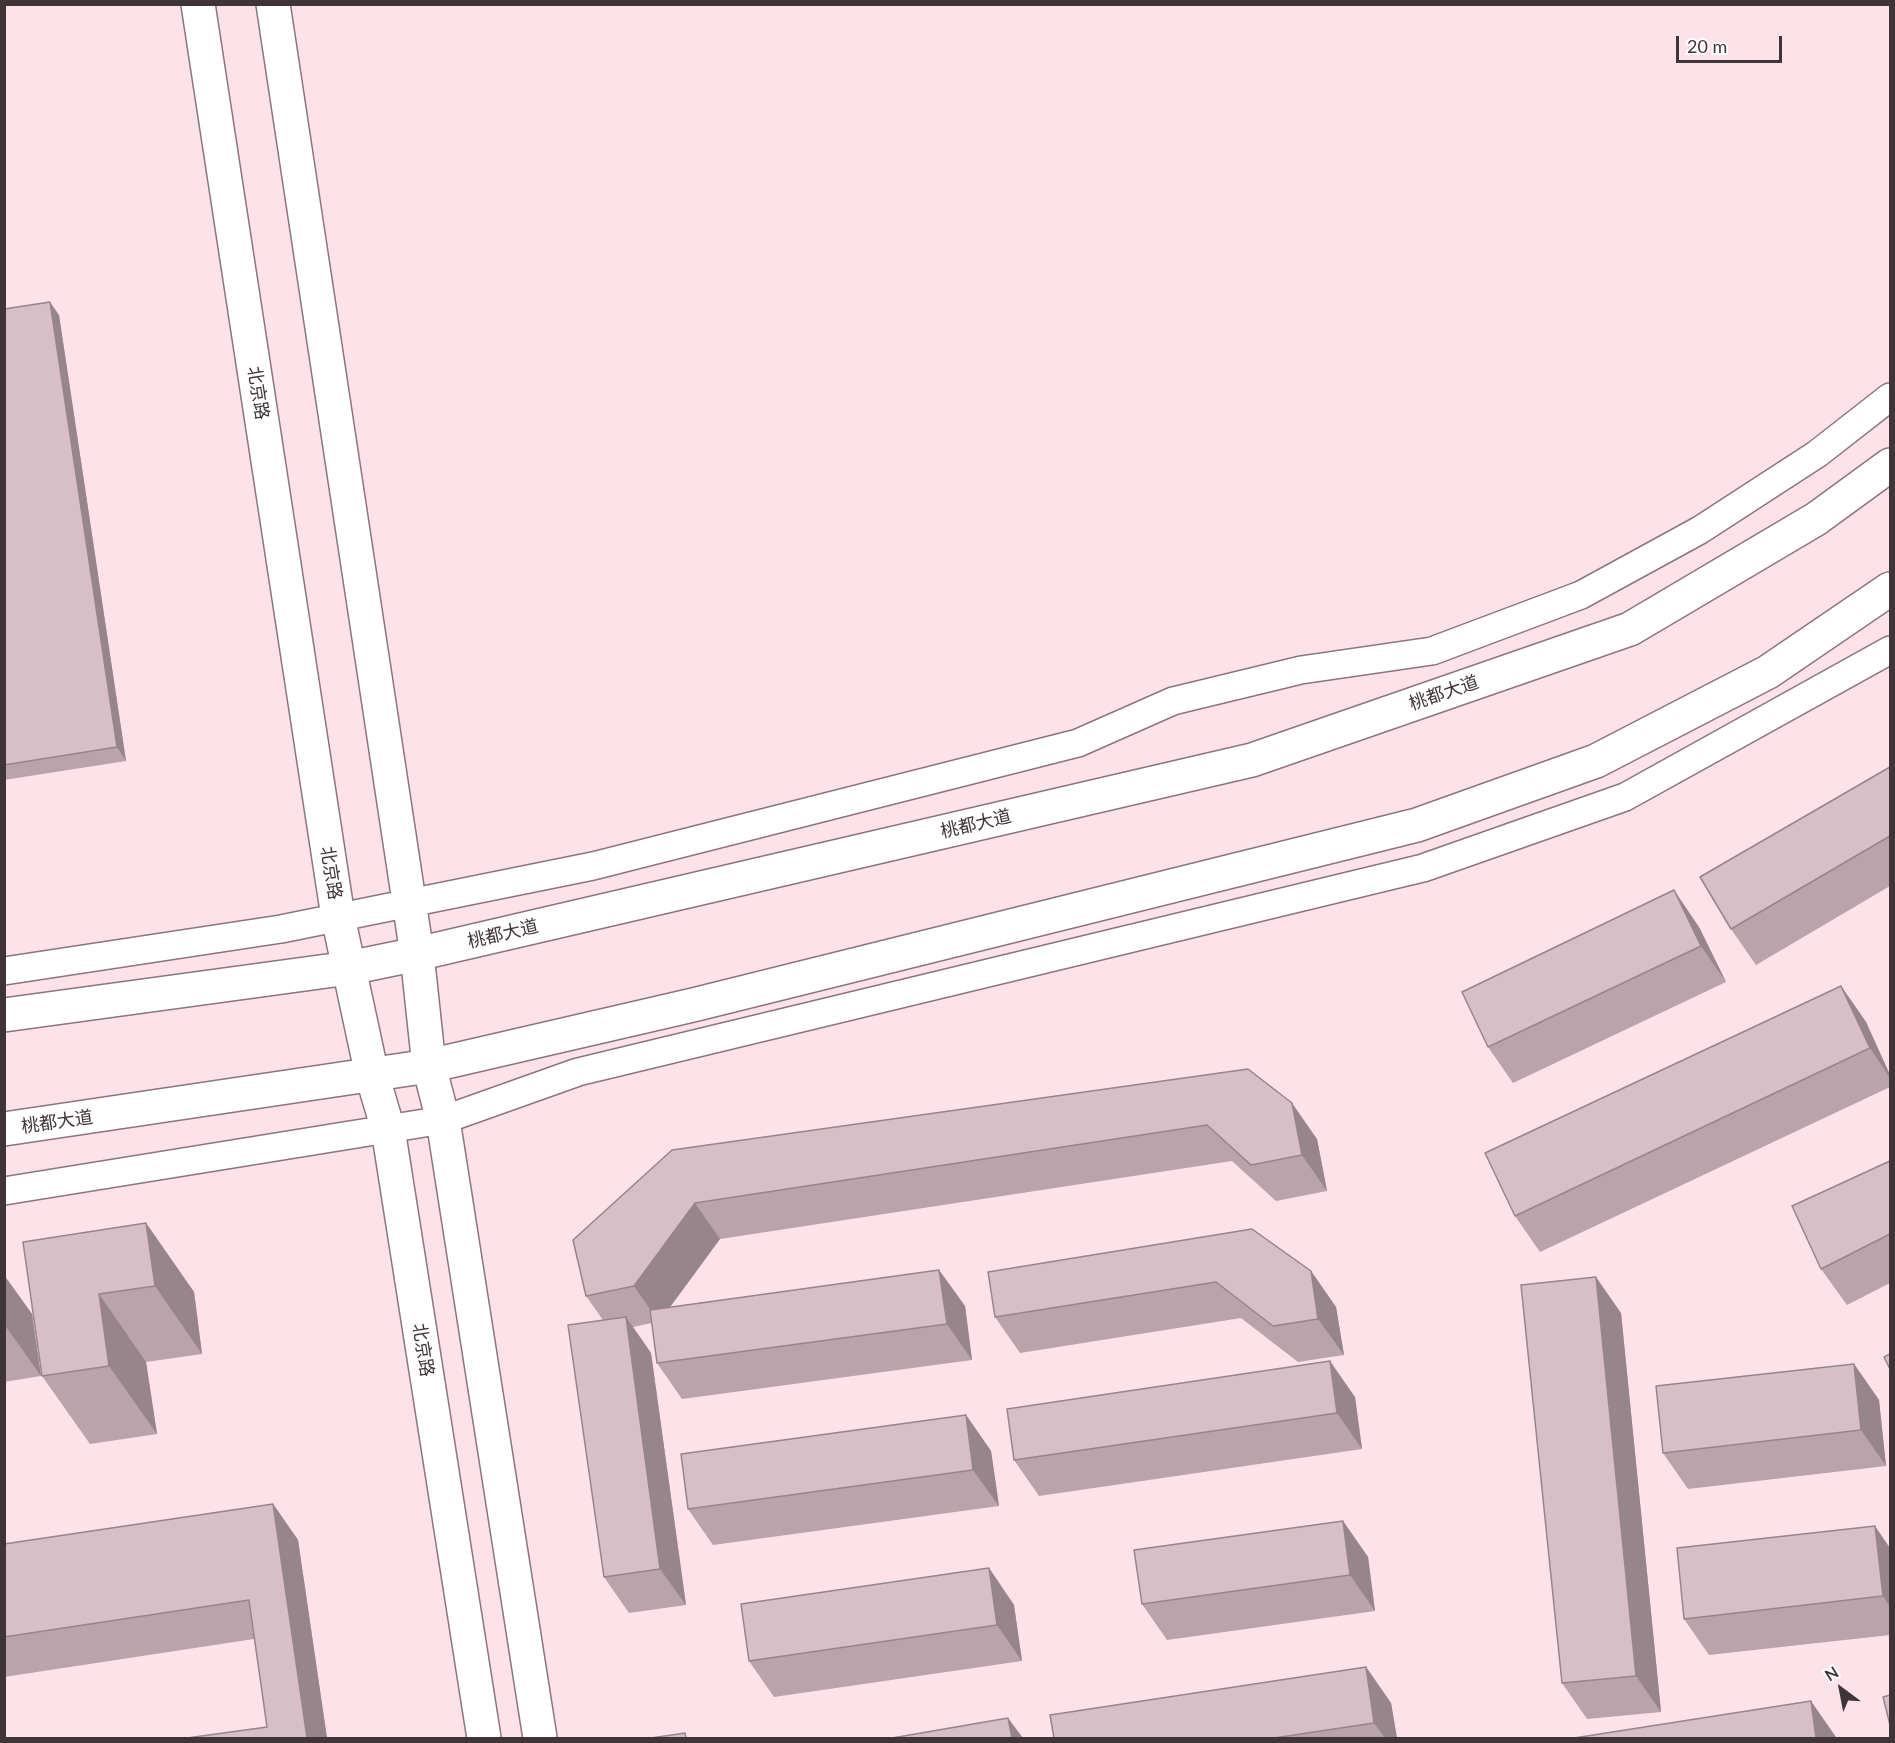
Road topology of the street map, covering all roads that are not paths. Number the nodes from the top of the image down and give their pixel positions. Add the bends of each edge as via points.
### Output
1 (198, 4) edge
2 (273, 4) edge
3 (1890, 397) edge
4 (1890, 465) edge
5 (1890, 589) edge
6 (1890, 650) edge
7 (409, 903) junction
8 (338, 917) junction
9 (417, 954) junction
10 (349, 968) junction
11 (4, 971) edge
12 (4, 1015) edge
13 (429, 1066) junction
14 (372, 1075) junction
15 (443, 1120) junction
16 (4, 1129) edge
17 (388, 1130) junction
18 (4, 1191) edge
19 (484, 1738) edge
20 (540, 1738) edge

1 - 8 main road, 北京路
2 - 7 main road
3 - 7 street via 1817,454 1700,530 1581,595 1432,651 1301,670 1184,698 1077,743 593,866
4 - 9 main road, 桃都大道 via 1816,519 1630,629 1252,760
5 - 13 main road, 桃都大道 via 1768,672 1596,761 1417,825 693,1005
6 - 15 street via 1625,797 1423,868 578,1072
7 - 8 street
7 - 9 main road
8 - 10 main road, 北京路
8 - 11 street
9 - 10 main road, 桃都大道
9 - 13 main road
10 - 12 main road, 桃都大道
10 - 14 main road, 北京路
13 - 14 main road, 桃都大道
13 - 15 main road
14 - 16 main road, 桃都大道
14 - 17 main road, 北京路
15 - 17 street
15 - 20 main road
17 - 18 street
17 - 19 main road, 北京路

